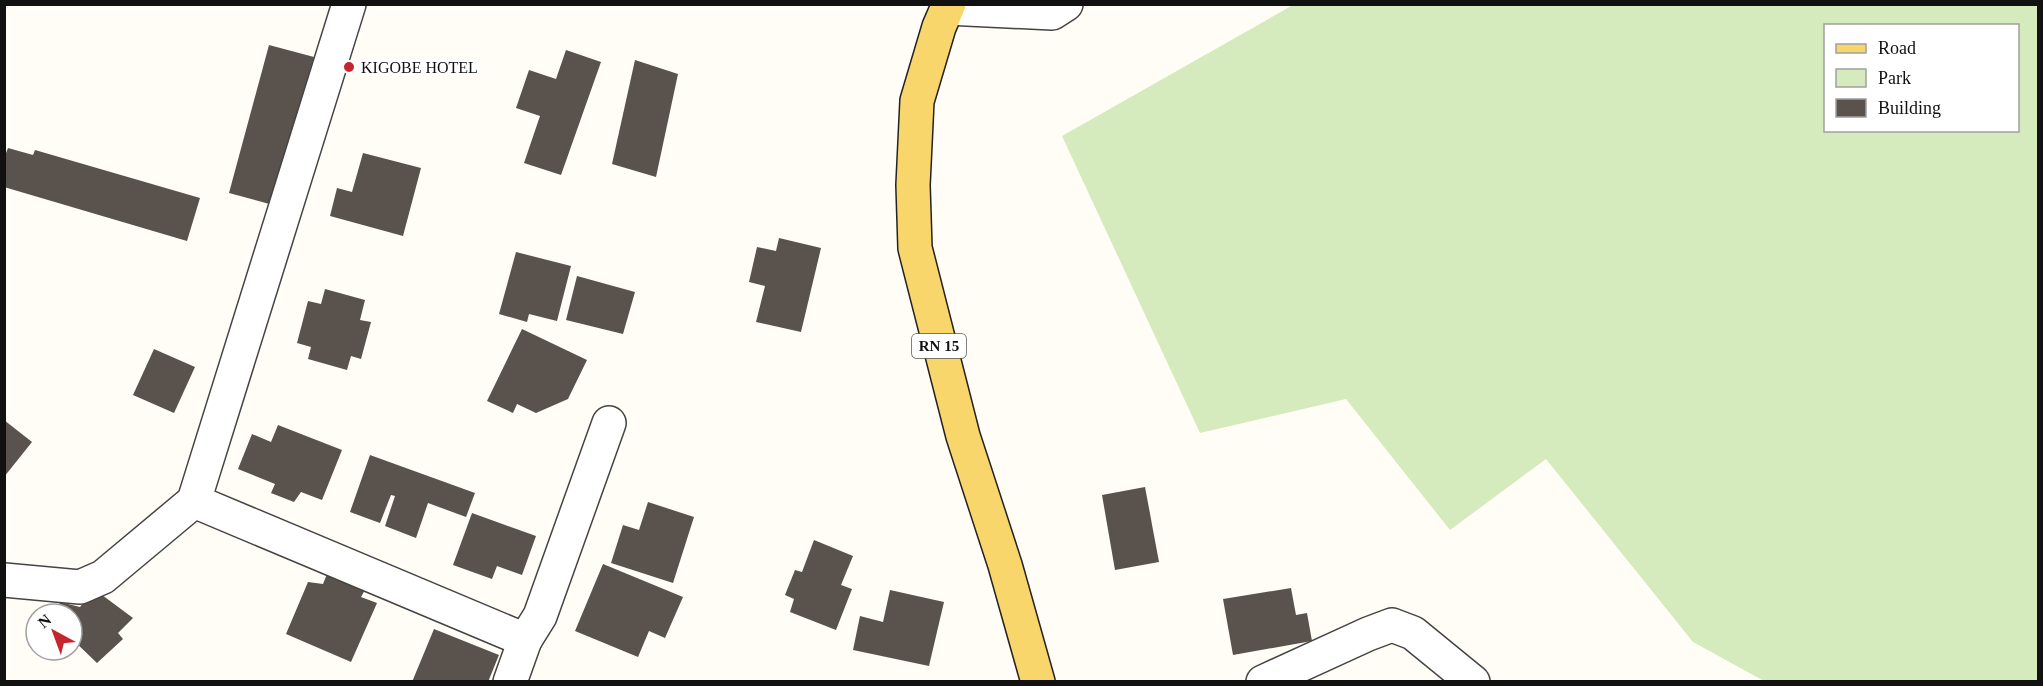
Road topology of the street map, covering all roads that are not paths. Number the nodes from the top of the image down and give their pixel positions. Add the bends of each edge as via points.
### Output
1 (349, 4) edge
2 (1066, 4) edge
3 (948, 6) edge
4 (609, 423) dead end
5 (194, 501) junction
6 (4, 580) edge
7 (525, 640) junction
8 (510, 681) edge
9 (1038, 681) edge
10 (1263, 681) edge
11 (1473, 681) edge

1 - 5 street
2 - 3 street via 1052,13
3 - 9 main road, RN 15 via 917,101 915,248 963,436
4 - 7 street via 540,616
5 - 6 street via 103,577 80,587
5 - 7 street
7 - 8 street
10 - 11 street via 1392,625 1413,633

